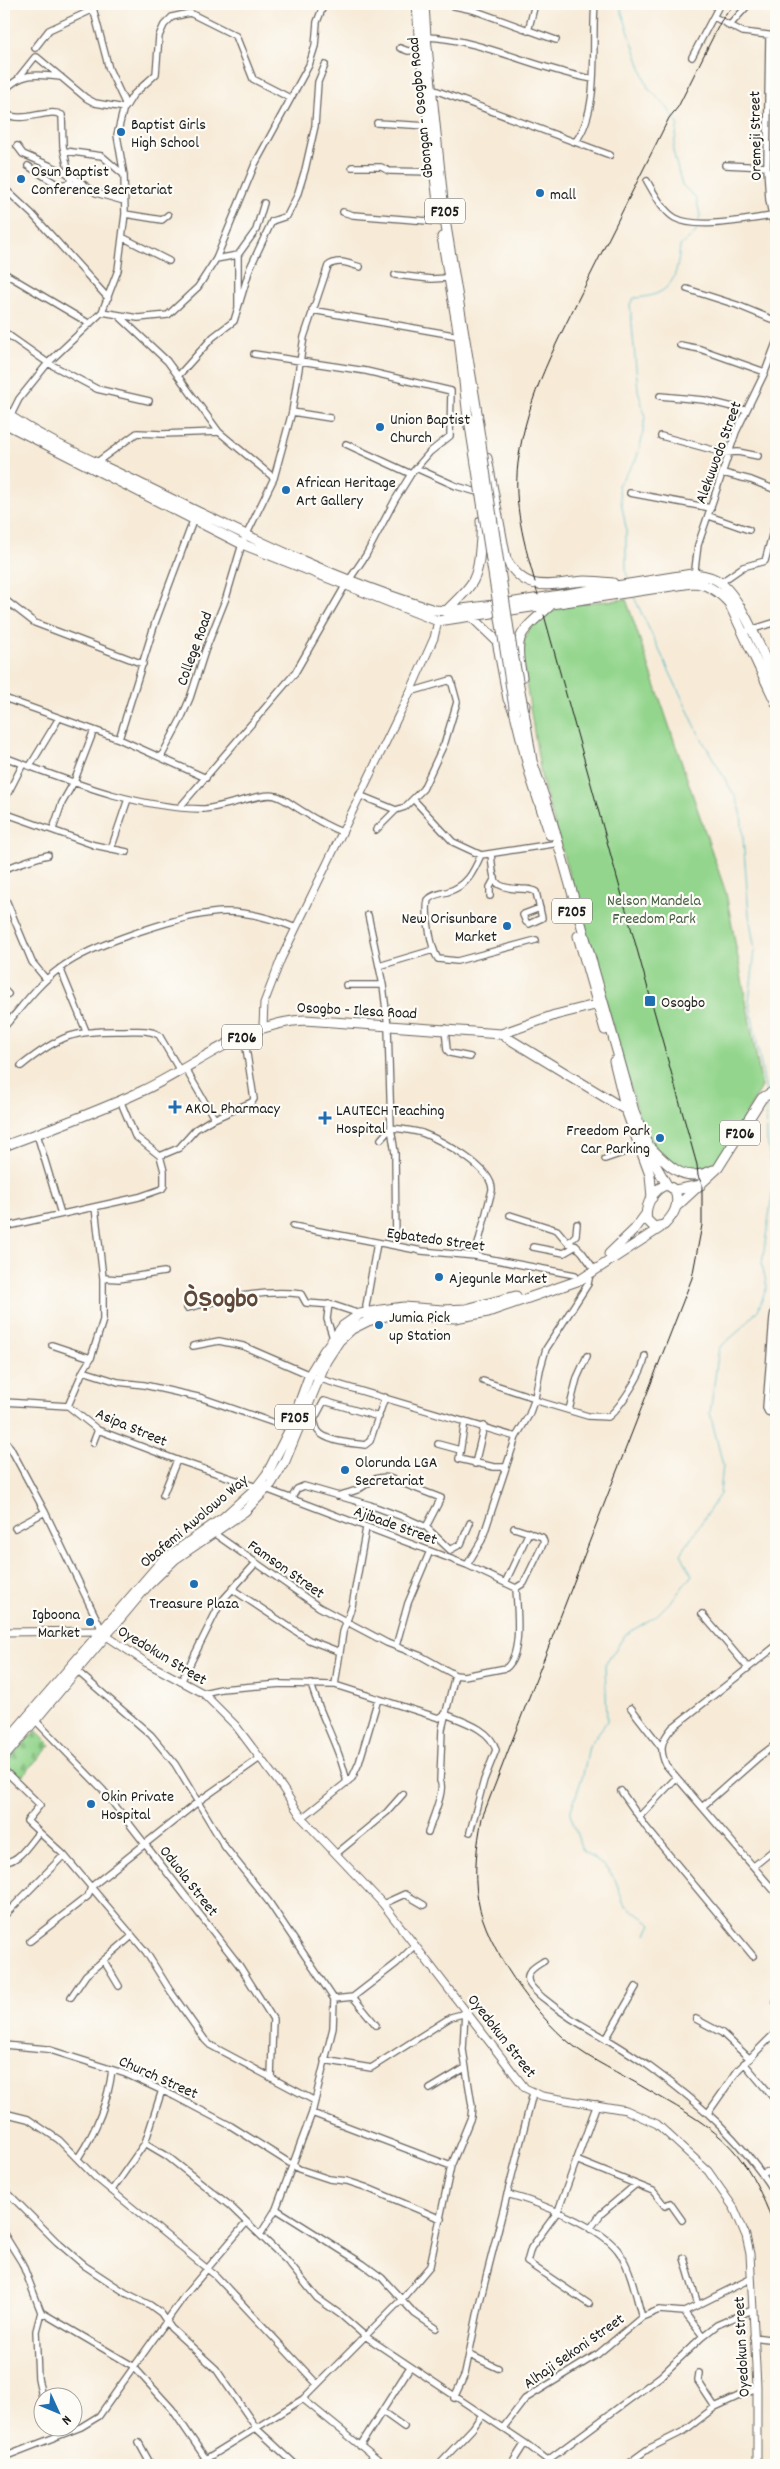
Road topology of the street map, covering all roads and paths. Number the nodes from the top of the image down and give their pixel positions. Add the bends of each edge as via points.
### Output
1 (324, 4) edge
2 (418, 4) edge
3 (424, 4) edge
4 (445, 4) edge
5 (535, 4) edge
6 (595, 4) edge
7 (720, 4) edge
8 (749, 4) edge
9 (93, 7) edge
10 (714, 16) junction
11 (422, 21) junction
12 (729, 26) junction
13 (528, 31) junction
14 (769, 36) junction
15 (776, 36) edge
16 (426, 37) junction
17 (556, 40) dead end
18 (36, 48) dead end
19 (400, 48) dead end
20 (420, 50) junction
21 (692, 57) dead end
22 (326, 64) dead end
23 (19, 77) junction
24 (62, 77) junction
25 (594, 79) junction
26 (432, 89) junction
27 (4, 91) edge
28 (290, 98) junction
29 (125, 108) junction
30 (4, 113) edge
31 (377, 123) dead end
32 (429, 126) junction
33 (576, 142) junction
34 (17, 146) dead end
35 (65, 151) junction
36 (610, 155) dead end
37 (725, 165) dead end
38 (28, 166) dead end
39 (352, 167) dead end
40 (767, 167) junction
41 (434, 172) junction
42 (70, 174) junction
43 (124, 175) junction
44 (647, 181) dead end
45 (71, 184) junction
46 (4, 188) edge
47 (87, 188) junction
48 (124, 201) junction
49 (264, 203) dead end
50 (343, 212) dead end
51 (125, 214) junction
52 (168, 215) dead end
53 (774, 221) edge
54 (440, 222) junction
55 (776, 236) edge
56 (124, 238) junction
57 (238, 255) junction
58 (216, 259) junction
59 (169, 261) dead end
60 (360, 267) dead end
61 (4, 273) edge
62 (395, 275) dead end
63 (448, 278) junction
64 (687, 289) dead end
65 (108, 298) junction
66 (238, 307) junction
67 (312, 310) junction
68 (102, 312) junction
69 (119, 316) junction
70 (776, 320) edge
71 (90, 324) junction
72 (4, 332) edge
73 (459, 336) junction
74 (776, 342) edge
75 (680, 345) dead end
76 (254, 354) dead end
77 (773, 360) edge
78 (299, 362) junction
79 (48, 364) junction
80 (765, 372) junction
81 (179, 375) junction
82 (660, 396) dead end
83 (149, 401) dead end
84 (745, 410) junction
85 (292, 412) junction
86 (330, 418) dead end
87 (473, 418) junction
88 (5, 421) edge
89 (219, 432) junction
90 (661, 436) dead end
91 (346, 444) dead end
92 (730, 452) junction
93 (758, 456) dead end
94 (97, 462) junction
95 (416, 468) junction
96 (723, 473) junction
97 (411, 474) junction
98 (274, 478) junction
99 (776, 490) edge
100 (477, 492) junction
101 (630, 493) dead end
102 (711, 508) junction
103 (708, 516) junction
104 (193, 520) junction
105 (776, 520) edge
106 (749, 530) dead end
107 (246, 535) junction
108 (242, 544) junction
109 (694, 578) junction
110 (347, 582) junction
111 (720, 582) junction
112 (628, 587) junction
113 (4, 598) edge
114 (550, 606) junction
115 (446, 611) junction
116 (472, 616) junction
117 (438, 621) junction
118 (776, 622) edge
119 (747, 631) junction
120 (143, 664) junction
121 (776, 684) edge
122 (410, 692) junction
123 (4, 698) edge
124 (776, 703) edge
125 (519, 713) junction
126 (59, 718) junction
127 (94, 730) junction
128 (119, 739) junction
129 (4, 757) edge
130 (160, 757) junction
131 (27, 765) junction
132 (206, 778) junction
133 (74, 782) junction
134 (359, 795) junction
135 (128, 799) junction
136 (414, 800) junction
137 (4, 801) edge
138 (180, 807) junction
139 (396, 810) junction
140 (4, 813) edge
141 (53, 829) junction
142 (376, 830) dead end
143 (342, 832) junction
144 (553, 844) junction
145 (111, 849) junction
146 (127, 852) dead end
147 (491, 854) junction
148 (48, 855) dead end
149 (481, 855) junction
150 (4, 870) edge
151 (495, 878) junction
152 (4, 895) edge
153 (490, 896) dead end
154 (540, 908) dead end
155 (368, 915) dead end
156 (296, 928) junction
157 (536, 940) dead end
158 (433, 950) junction
159 (379, 966) junction
160 (60, 968) junction
161 (46, 979) junction
162 (346, 985) dead end
163 (383, 986) junction
164 (601, 1004) junction
165 (263, 1026) junction
166 (4, 1027) edge
167 (388, 1027) junction
168 (445, 1028) junction
169 (86, 1031) junction
170 (501, 1034) junction
171 (244, 1035) junction
172 (470, 1056) dead end
173 (21, 1066) dead end
174 (183, 1070) junction
175 (769, 1093) edge
176 (120, 1100) junction
177 (626, 1110) junction
178 (214, 1118) junction
179 (391, 1128) junction
180 (37, 1134) junction
181 (381, 1139) dead end
182 (643, 1145) junction
183 (4, 1146) edge
184 (160, 1156) junction
185 (606, 1159) dead end
186 (718, 1168) junction
187 (701, 1184) junction
188 (667, 1185) junction
189 (675, 1190) junction
190 (652, 1198) junction
191 (677, 1206) junction
192 (95, 1207) junction
193 (61, 1214) junction
194 (646, 1214) junction
195 (510, 1215) dead end
196 (577, 1224) dead end
197 (293, 1226) dead end
198 (4, 1227) edge
199 (660, 1228) junction
200 (377, 1243) junction
201 (568, 1243) junction
202 (396, 1245) junction
203 (576, 1246) junction
204 (533, 1247) dead end
205 (475, 1256) junction
206 (591, 1270) junction
207 (164, 1272) dead end
208 (575, 1275) junction
209 (103, 1278) junction
210 (776, 1303) edge
211 (329, 1304) junction
212 (187, 1308) dead end
213 (364, 1314) junction
214 (333, 1338) junction
215 (52, 1345) dead end
216 (193, 1346) dead end
217 (587, 1356) dead end
218 (645, 1356) dead end
219 (92, 1358) junction
220 (83, 1371) junction
221 (314, 1376) junction
222 (483, 1381) dead end
223 (385, 1397) junction
224 (535, 1399) junction
225 (4, 1402) edge
226 (68, 1406) junction
227 (306, 1410) junction
228 (569, 1410) junction
229 (776, 1414) edge
230 (379, 1417) junction
231 (314, 1418) junction
232 (466, 1421) junction
233 (484, 1426) junction
234 (294, 1429) junction
235 (98, 1430) junction
236 (516, 1437) junction
237 (4, 1440) edge
238 (93, 1443) dead end
239 (438, 1444) dead end
240 (460, 1450) junction
241 (177, 1460) junction
242 (475, 1464) junction
243 (506, 1466) junction
244 (258, 1487) junction
245 (164, 1495) dead end
246 (335, 1496) junction
247 (291, 1499) junction
248 (45, 1512) junction
249 (470, 1524) dead end
250 (426, 1527) junction
251 (15, 1528) dead end
252 (366, 1528) junction
253 (514, 1528) dead end
254 (529, 1532) junction
255 (215, 1534) junction
256 (450, 1550) junction
257 (430, 1551) junction
258 (448, 1559) junction
259 (255, 1564) junction
260 (467, 1565) junction
261 (505, 1583) junction
262 (516, 1588) junction
263 (232, 1589) junction
264 (702, 1614) dead end
265 (346, 1623) junction
266 (4, 1632) edge
267 (102, 1632) junction
268 (396, 1646) junction
269 (776, 1646) edge
270 (340, 1652) junction
271 (748, 1668) junction
272 (77, 1671) junction
273 (455, 1675) junction
274 (182, 1682) junction
275 (311, 1684) junction
276 (335, 1685) junction
277 (203, 1693) junction
278 (378, 1699) junction
279 (631, 1708) dead end
280 (445, 1714) junction
281 (36, 1721) junction
282 (4, 1744) edge
283 (776, 1744) edge
284 (661, 1746) junction
285 (4, 1757) edge
286 (260, 1758) junction
287 (4, 1770) edge
288 (676, 1778) junction
289 (347, 1783) junction
290 (622, 1791) dead end
291 (404, 1794) dead end
292 (199, 1801) junction
293 (702, 1807) junction
294 (640, 1816) junction
295 (302, 1818) junction
296 (39, 1832) junction
297 (470, 1832) dead end
298 (428, 1833) dead end
299 (144, 1844) junction
300 (776, 1848) edge
301 (336, 1854) junction
302 (64, 1855) junction
303 (4, 1861) edge
304 (754, 1866) junction
305 (91, 1887) junction
306 (776, 1893) edge
307 (383, 1904) junction
308 (424, 1905) dead end
309 (4, 1916) edge
310 (132, 1936) junction
311 (30, 1941) dead end
312 (415, 1945) junction
313 (753, 1956) dead end
314 (104, 1961) junction
315 (544, 1961) dead end
316 (119, 1986) dead end
317 (636, 1987) dead end
318 (72, 1997) dead end
319 (354, 1997) junction
320 (334, 1999) junction
321 (465, 2010) junction
322 (696, 2019) dead end
323 (376, 2024) dead end
324 (776, 2032) edge
325 (606, 2039) junction
326 (4, 2045) edge
327 (750, 2059) junction
328 (324, 2060) junction
329 (744, 2063) junction
330 (465, 2068) junction
331 (112, 2070) junction
332 (271, 2078) junction
333 (430, 2089) dead end
334 (162, 2090) junction
335 (533, 2093) junction
336 (315, 2101) junction
337 (776, 2102) edge
338 (597, 2104) junction
339 (4, 2113) edge
340 (312, 2113) junction
341 (708, 2113) junction
342 (145, 2143) junction
343 (78, 2158) junction
344 (576, 2160) junction
345 (292, 2164) junction
346 (451, 2166) junction
347 (776, 2169) edge
348 (763, 2174) junction
349 (635, 2185) junction
350 (4, 2189) edge
351 (112, 2190) junction
352 (507, 2194) junction
353 (776, 2196) edge
354 (276, 2209) junction
355 (558, 2211) junction
356 (441, 2219) junction
357 (682, 2220) dead end
358 (246, 2223) junction
359 (590, 2230) junction
360 (4, 2234) edge
361 (260, 2235) junction
362 (684, 2258) dead end
363 (206, 2269) junction
364 (750, 2279) junction
365 (402, 2299) junction
366 (590, 2304) dead end
367 (698, 2305) junction
368 (752, 2310) junction
369 (41, 2312) junction
370 (684, 2312) junction
371 (642, 2317) junction
372 (167, 2321) junction
373 (436, 2328) dead end
374 (365, 2336) junction
375 (703, 2336) junction
376 (753, 2337) junction
377 (776, 2340) edge
378 (470, 2355) junction
379 (133, 2366) junction
380 (410, 2367) junction
381 (498, 2368) dead end
382 (700, 2372) dead end
383 (317, 2384) junction
384 (40, 2386) edge
385 (756, 2388) junction
386 (454, 2398) junction
387 (304, 2399) junction
388 (715, 2407) junction
389 (383, 2412) junction
390 (481, 2416) junction
391 (82, 2426) edge
392 (404, 2428) dead end
393 (503, 2428) junction
394 (257, 2429) junction
395 (58, 2436) edge
396 (138, 2443) dead end
397 (524, 2443) junction
398 (360, 2446) junction
399 (206, 2458) junction
400 (4, 2459) edge
401 (548, 2460) junction
402 (6, 2465) edge
403 (151, 2465) edge
404 (196, 2465) edge
405 (210, 2465) edge
406 (296, 2465) edge
407 (384, 2465) edge
408 (438, 2465) edge
409 (511, 2465) edge
410 (554, 2465) edge
411 (626, 2465) edge
412 (757, 2465) edge

1 - 28 street via 313,54
2 - 11 main road, Gbongan - Osogbo Road / F205
3 - 11 main road, Gbongan - Osogbo Road / F205
4 - 13 street via 482,13
5 - 13 street
6 - 25 street
7 - 10 street
8 - 12 street
9 - 18 street via 49,30
9 - 29 street via 109,69
10 - 12 street
10 - 21 street
11 - 16 main road, Gbongan - Osogbo Road / F205
11 - 20 main road, Gbongan - Osogbo Road / F205
12 - 14 street
13 - 17 street
14 - 15 street
14 - 40 street, Oremeji Street
16 - 25 street via 469,44 548,70
16 - 26 main road, Gbongan - Osogbo Road / F205
19 - 20 street
20 - 32 main road, Gbongan - Osogbo Road / F205
22 - 66 street via 318,82 315,126 297,196 287,216 272,221 250,268
23 - 24 street
23 - 24 street via 36,56
23 - 27 street via 12,80
24 - 29 street via 94,103
25 - 33 street via 586,123
26 - 33 street
26 - 87 main road, Gbongan - Osogbo Road / F205
28 - 29 street via 253,78 232,32 190,13 172,17 164,25 156,74
28 - 58 street via 255,164
29 - 43 street via 117,135
30 - 35 street via 29,118 56,112 62,115
31 - 32 street
32 - 41 main road, Gbongan - Osogbo Road / F205
33 - 36 street
34 - 42 street via 23,154
35 - 42 street
35 - 43 street via 102,156
37 - 40 street
38 - 45 street via 58,185
39 - 41 street
40 - 53 street, Oremeji Street
41 - 54 main road, Gbongan - Osogbo Road / F205
42 - 45 street
42 - 47 street
43 - 48 street
44 - 53 street via 677,219 699,224
45 - 47 street
46 - 65 street
47 - 48 street
48 - 51 street
49 - 57 street via 256,230
50 - 54 street
51 - 52 street via 162,220
51 - 56 street
53 - 55 street, Oremeji Street
54 - 63 main road, Gbongan - Osogbo Road / F205
56 - 59 street
56 - 65 street
57 - 58 street
57 - 66 street
58 - 69 street via 198,287 168,316
60 - 67 street, College Road via 342,262 328,266
61 - 71 street
62 - 63 street
63 - 73 main road, Gbongan - Osogbo Road / F205
64 - 70 street
65 - 68 street
66 - 81 street via 234,321 213,337
67 - 73 street
67 - 78 street, College Road
68 - 69 street
68 - 71 street
69 - 81 street
71 - 79 street
72 - 79 street
73 - 87 main road, Gbongan - Osogbo Road
74 - 77 street, Alekuwodo Street
75 - 80 street
76 - 78 street
77 - 80 street, Alekuwodo Street
78 - 85 street, College Road
78 - 95 street via 366,371 451,391 450,436
79 - 83 street via 97,390
79 - 88 street
80 - 84 street, Alekuwodo Street
81 - 89 street
82 - 84 street via 704,400
84 - 92 street, Alekuwodo Street
85 - 86 street
85 - 98 street, College Road
87 - 100 main road via 468,436
87 - 112 main road via 486,450 506,559 512,570 532,585 585,581
87 - 125 main road, F205, bridge
88 - 94 main road
88 - 104 main road
89 - 94 street via 137,432
89 - 98 street
90 - 92 street
91 - 97 street
92 - 93 street
92 - 96 street, Alekuwodo Street
94 - 107 main road
95 - 97 street
95 - 100 street
96 - 99 street
96 - 102 street, Alekuwodo Street
97 - 110 street via 366,556
98 - 107 street, College Road
100 - 115 main road via 482,531 479,570 466,591
101 - 102 street
102 - 103 street, Alekuwodo Street
103 - 106 street
103 - 109 street, Alekuwodo Street via 695,557
104 - 108 main road
104 - 120 street via 154,624
105 - 111 street via 765,561 743,567
107 - 108 street, College Road
107 - 110 main road
108 - 110 main road
108 - 130 street, College Road via 190,698
109 - 111 main road via 707,576
109 - 112 main road
109 - 119 main road via 722,595
110 - 115 main road
110 - 117 main road
110 - 132 street via 294,673
111 - 119 main road via 735,597
112 - 114 main road
112 - 115 main road
113 - 120 street via 35,623
114 - 116 main road
114 - 125 main road via 528,624 520,638 518,653 526,700
116 - 117 main road
116 - 125 main road via 497,641 508,699
117 - 122 street via 434,638
118 - 119 street
119 - 121 main road
119 - 124 main road
120 - 128 street
122 - 134 street
122 - 136 street via 451,680 457,702 445,742 423,789
123 - 126 street
125 - 144 main road, F205 via 531,778
125 - 164 main road
126 - 127 street
126 - 131 street
127 - 128 street
127 - 133 street
128 - 130 street
129 - 131 street
130 - 132 street
131 - 133 street
131 - 137 street
132 - 138 street
133 - 135 street
133 - 141 street
134 - 139 street
134 - 143 street
135 - 138 street
135 - 145 street
136 - 139 street
136 - 149 street via 453,842
138 - 143 street via 219,808 266,795 279,797 325,826
139 - 142 street
140 - 141 street
141 - 145 street
143 - 156 street
144 - 147 street
144 - 164 main road, F205
145 - 146 street
147 - 149 street
147 - 151 street
148 - 150 street
149 - 158 street via 464,885 435,894 428,900
151 - 153 street
151 - 154 street via 502,888 534,890
152 - 161 street via 22,942
155 - 159 street
156 - 160 street via 271,918 248,914 207,914 134,933
156 - 165 street via 264,1004
157 - 158 street via 457,960 438,959
158 - 159 street
159 - 163 street
160 - 161 street
160 - 169 street
161 - 166 street
162 - 163 street
163 - 167 street
164 - 170 main road, F206 via 555,1015
164 - 177 main road, F205
164 - 182 main road, F205
165 - 167 main road, Osogbo - Ilesa Road / F206 via 305,1020
165 - 171 main road, Osogbo - Ilesa Road / F206
167 - 168 main road, Osogbo - Ilesa Road / F206
167 - 179 street
168 - 170 main road, Osogbo - Ilesa Road / F206
168 - 172 street via 447,1050
169 - 173 street via 59,1039
169 - 174 street via 152,1032 162,1040
170 - 177 main road, Osogbo - Ilesa Road / F206
171 - 174 main road, Osogbo - Ilesa Road / F206
171 - 178 street via 254,1099
174 - 176 main road, Osogbo - Ilesa Road / F206
174 - 178 street
175 - 186 main road, F206
176 - 180 main road, Osogbo - Ilesa Road / F206
176 - 184 street via 136,1136
177 - 182 main road, F205
178 - 184 street via 196,1129 179,1148
179 - 181 street
179 - 202 street via 395,1153
179 - 205 street via 420,1132 435,1138 482,1169 491,1180 492,1190
180 - 183 main road, Osogbo - Ilesa Road / F206
180 - 193 street
182 - 185 street
182 - 186 main road via 689,1176 701,1176
182 - 188 main road, F205
182 - 190 main road, F205
184 - 192 street via 164,1186 160,1191
186 - 187 main road, F206
187 - 189 main road
187 - 191 main road, F206
188 - 189 main road
188 - 190 main road, F205 via 657,1189
189 - 191 main road
190 - 194 main road, F205
191 - 199 main road, F205
192 - 193 street
192 - 209 street
193 - 198 street
194 - 199 main road via 650,1224
194 - 206 main road, Obafemi Awolowo Way / F205 via 621,1245
195 - 201 street via 557,1230
196 - 201 street via 576,1235
197 - 200 street, Egbatedo Street
199 - 206 main road, F205
200 - 202 street, Egbatedo Street
200 - 213 street
201 - 203 street
202 - 205 street, Egbatedo Street
203 - 204 street via 564,1253
203 - 206 street via 589,1259
205 - 208 street, Egbatedo Street
206 - 208 main road, Obafemi Awolowo Way / F205
206 - 221 main road, Obafemi Awolowo Way / F205 via 488,1312 455,1318 390,1315 368,1321 339,1341
206 - 224 street via 588,1284 546,1349
207 - 209 street via 119,1279
208 - 213 main road, Obafemi Awolowo Way / F205 via 484,1306 443,1310 395,1308
209 - 219 street via 102,1320
210 - 229 street via 772,1317 766,1408
211 - 212 street via 308,1304 302,1294 282,1292 220,1299
211 - 213 street
211 - 214 street via 327,1319
213 - 214 main road, Obafemi Awolowo Way / F205 via 342,1326
214 - 221 main road, Obafemi Awolowo Way / F205
215 - 219 street
216 - 221 street via 219,1341 243,1346
217 - 228 street via 577,1378
218 - 228 street via 642,1370 608,1417 588,1416
219 - 220 street
220 - 226 street
220 - 234 street via 118,1382 202,1398
221 - 223 street
221 - 227 main road, Obafemi Awolowo Way / F205
221 - 234 main road, Obafemi Awolowo Way / F205
222 - 224 street
223 - 230 street
223 - 232 street
224 - 228 street
224 - 236 street
225 - 226 street
226 - 235 street, Asipa Street
227 - 231 street
227 - 234 main road, Obafemi Awolowo Way / F205
230 - 231 street via 324,1401
230 - 231 street via 370,1441 365,1445 328,1438 318,1431
232 - 233 street
232 - 240 street
233 - 236 street
233 - 242 street
234 - 244 main road, Obafemi Awolowo Way / F205
235 - 238 street
235 - 241 street, Asipa Street
236 - 243 street
237 - 248 street
239 - 240 street
240 - 242 street via 459,1459
241 - 244 street, Asipa Street
241 - 245 street
242 - 243 street
243 - 260 street via 482,1540
244 - 247 street, Ajibade Street
244 - 255 main road, Obafemi Awolowo Way / F205 via 245,1510
244 - 267 main road, Obafemi Awolowo Way / F205 via 223,1518 162,1561
246 - 247 street via 302,1486
246 - 250 street via 370,1505
246 - 250 street via 384,1476 442,1498
247 - 252 street, Ajibade Street
248 - 251 street
248 - 267 street
249 - 256 street via 461,1544
250 - 256 street
252 - 257 street, Ajibade Street
252 - 265 street
253 - 254 street
254 - 261 street
254 - 262 street via 542,1537 543,1547 524,1583
255 - 259 street, Famson Street
255 - 267 main road, Obafemi Awolowo Way / F205 via 169,1565
256 - 258 street
257 - 258 street, Ajibade Street
257 - 268 street via 408,1603
258 - 260 street, Ajibade Street
259 - 263 street
259 - 265 street, Famson Street
260 - 261 street, Ajibade Street
261 - 262 street, Ajibade Street
262 - 273 street via 517,1632 511,1664 496,1670
263 - 270 street via 309,1640
263 - 274 street via 210,1622
264 - 271 street
265 - 268 street, Famson Street
265 - 270 street
266 - 267 street
267 - 272 main road, Obafemi Awolowo Way / F205
267 - 274 street, Oyedokun Street
267 - 282 main road, Obafemi Awolowo Way / F205
268 - 273 street
269 - 271 street
270 - 276 street
271 - 284 street via 672,1728
272 - 281 main road, Obafemi Awolowo Way / F205
272 - 292 street via 151,1735 176,1764
273 - 280 street
274 - 277 street, Oyedokun Street
275 - 276 street
275 - 277 street
275 - 289 street via 343,1759
276 - 278 street
277 - 286 street, Oyedokun Street via 236,1726
278 - 280 street via 439,1718
278 - 289 street via 359,1763
279 - 284 street
280 - 297 street via 476,1728 496,1750
280 - 298 street via 440,1744 442,1793
281 - 285 main road, Obafemi Awolowo Way / F205
281 - 299 street, Oduola Street via 102,1790
283 - 293 street
284 - 288 street via 666,1765
286 - 292 street
286 - 295 street, Oyedokun Street
287 - 296 street via 40,1805 27,1821
288 - 293 street
288 - 294 street
289 - 295 street
290 - 294 street
291 - 301 street
292 - 299 street
292 - 320 street via 225,1847 269,1902
293 - 304 street
294 - 313 street
295 - 301 street, Oyedokun Street
296 - 302 street
296 - 303 street via 17,1858
299 - 305 street
299 - 332 street, Oduola Street via 239,1965 273,2019
300 - 304 street
301 - 307 street, Oyedokun Street
302 - 305 street
302 - 309 street
304 - 306 street
305 - 310 street
305 - 311 street via 88,1896
307 - 308 street via 405,1894
307 - 312 street, Oyedokun Street
310 - 314 street
310 - 332 street via 210,2044
312 - 319 street
312 - 321 street, Oyedokun Street
314 - 316 street
314 - 318 street via 86,1975
315 - 325 street via 530,1970 530,1985 568,2019
317 - 325 street
319 - 320 street
319 - 323 street
320 - 328 street via 333,2028
321 - 328 street via 371,2068
321 - 330 street
321 - 335 street, Oyedokun Street via 517,2079
322 - 327 street via 722,2033
324 - 327 street
325 - 341 street
326 - 331 street, Church Street via 47,2049
327 - 329 street
328 - 336 street
329 - 337 street
329 - 341 street
330 - 333 street
330 - 346 street via 471,2117
331 - 334 street, Church Street
331 - 343 street via 95,2133
332 - 336 street
334 - 342 street
334 - 345 street, Church Street via 231,2126
335 - 338 street, Oyedokun Street
335 - 352 street
336 - 340 street
338 - 344 street
338 - 364 street, Oyedokun Street via 626,2110 657,2124 708,2171 740,2221 750,2254
339 - 343 street via 28,2118
340 - 345 street
340 - 346 street
341 - 348 street
342 - 351 street
342 - 358 street via 167,2156 229,2205
343 - 351 street
344 - 349 street
344 - 355 street
345 - 354 street
345 - 356 street, Church Street via 308,2173 365,2187
346 - 356 street
347 - 348 street
348 - 353 street
349 - 357 street via 653,2190 665,2206 670,2203
349 - 359 street via 601,2214
350 - 372 street via 84,2266 150,2305
351 - 363 street
352 - 355 street
352 - 378 street
354 - 361 street
354 - 365 street via 363,2264
355 - 359 street
355 - 366 street via 531,2248 527,2262
356 - 365 street via 430,2266
358 - 361 street
358 - 363 street
359 - 371 street via 609,2242 622,2256
360 - 369 street via 22,2262
361 - 374 street via 287,2261 317,2298
362 - 367 street
363 - 372 street
363 - 383 street
364 - 367 street
364 - 368 street, Oyedokun Street
365 - 373 street via 425,2323
365 - 374 street
367 - 370 street
368 - 375 street via 717,2325
368 - 376 street, Oyedokun Street
369 - 379 street
369 - 384 street via 36,2331
370 - 371 street, Alhaji Sekoni Street via 659,2310
370 - 375 street
371 - 393 street, Alhaji Sekoni Street via 598,2354 525,2399
372 - 379 street
372 - 394 street via 216,2369
374 - 380 street
374 - 383 street
375 - 401 street via 661,2376
376 - 377 street
376 - 385 street, Oyedokun Street
378 - 381 street
378 - 386 street
379 - 391 street via 98,2416
379 - 399 street via 172,2409
380 - 386 street
380 - 389 street
382 - 388 street via 698,2381
383 - 387 street
385 - 388 street
385 - 412 street, Oyedokun Street
386 - 390 street
387 - 394 street
387 - 398 street
388 - 411 street via 684,2431 648,2449
389 - 392 street
389 - 398 street
390 - 393 street
390 - 408 street
393 - 397 street
394 - 399 street
394 - 406 street
395 - 400 street
396 - 403 street
397 - 401 street
397 - 409 street
398 - 407 street
399 - 404 street
399 - 405 street
400 - 402 street
401 - 410 street

